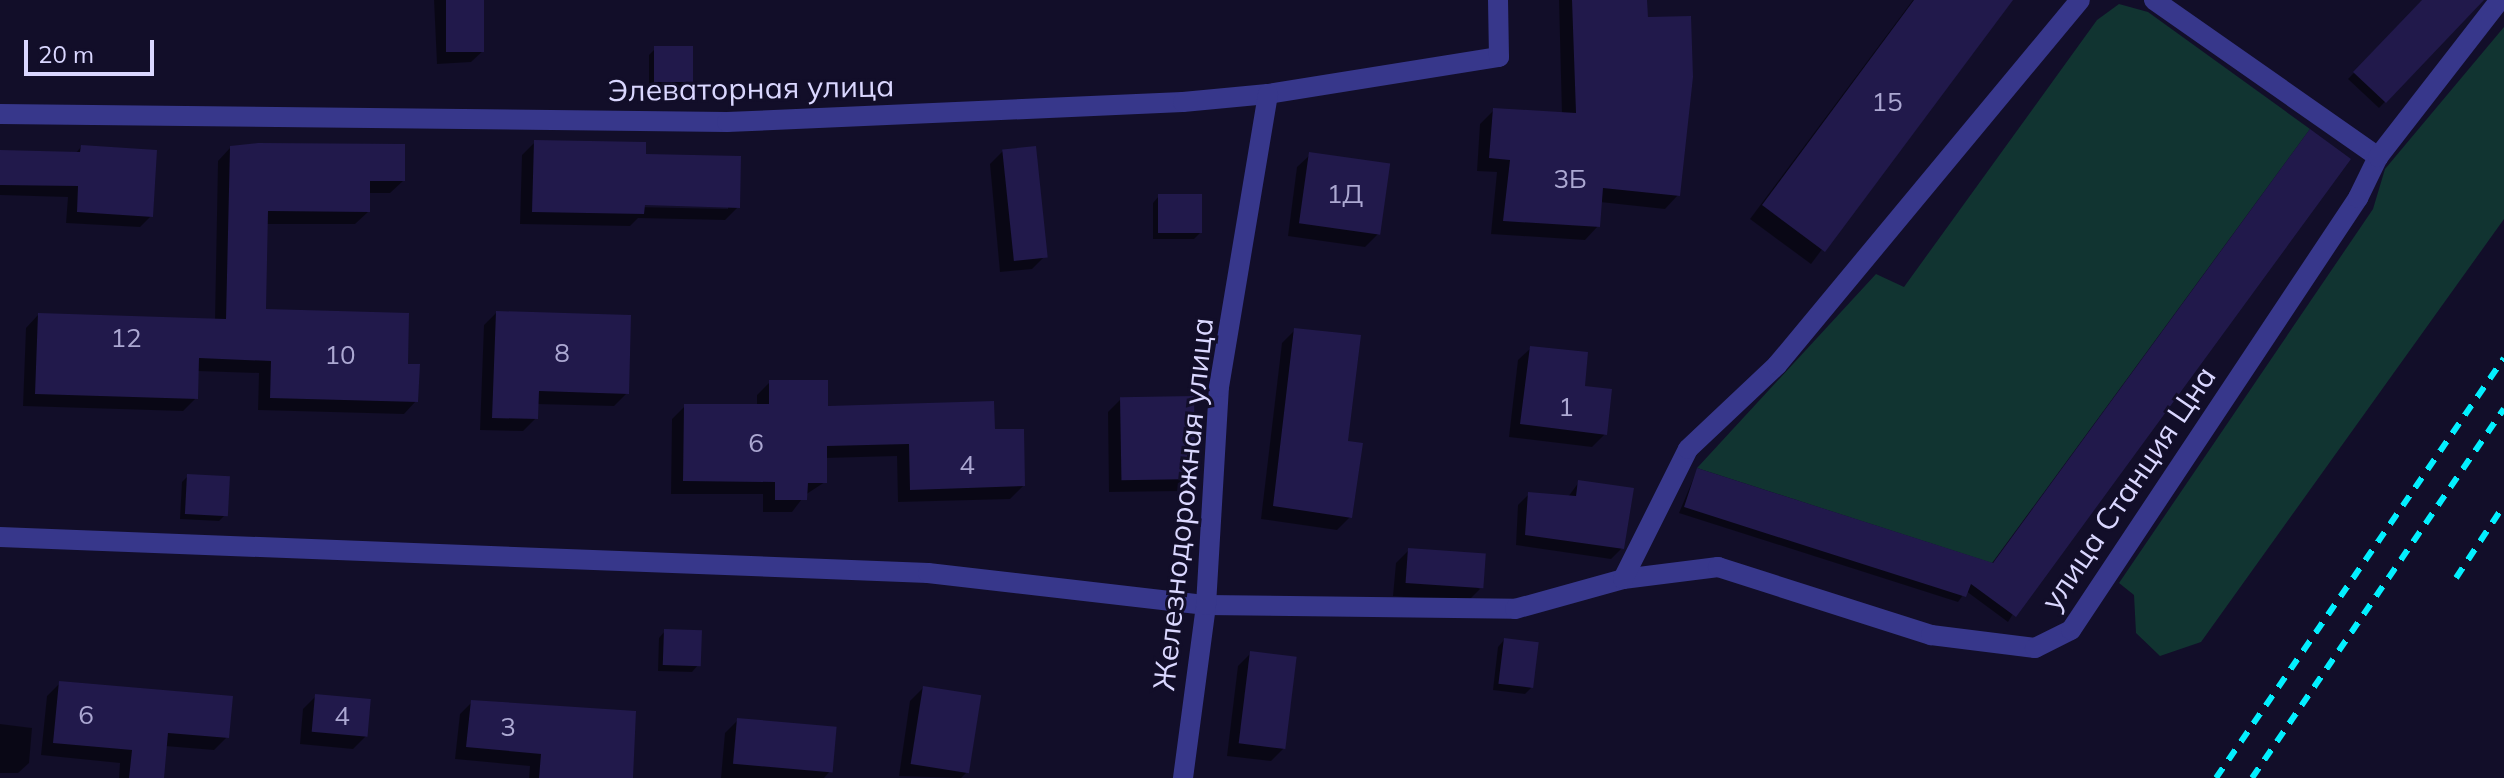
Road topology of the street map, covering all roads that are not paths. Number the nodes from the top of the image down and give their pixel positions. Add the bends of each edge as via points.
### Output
1 (1498, 0) edge
2 (2080, 0) edge
3 (2154, 0) edge
4 (2500, 0) edge
5 (1268, 94) junction
6 (0, 114) edge
7 (2378, 157) junction
8 (0, 537) edge
9 (1623, 579) junction
10 (1206, 605) junction
11 (1183, 778) edge

1 - 5 street, Элеваторная улица via 1499,57
2 - 9 street via 1777,365 1688,449
3 - 7 street
4 - 7 street, улица Станция Цна
5 - 6 street, Элеваторная улица via 727,122
5 - 10 street, Железнодорожная улица via 1219,387
7 - 9 street, улица Станция Цна via 2358,198 2071,630 2053,643 2000,646 1931,635 1718,567
8 - 10 street, улица Станция Цна via 928,573
9 - 10 street, улица Станция Цна via 1515,609
10 - 11 street, Железнодорожная улица

